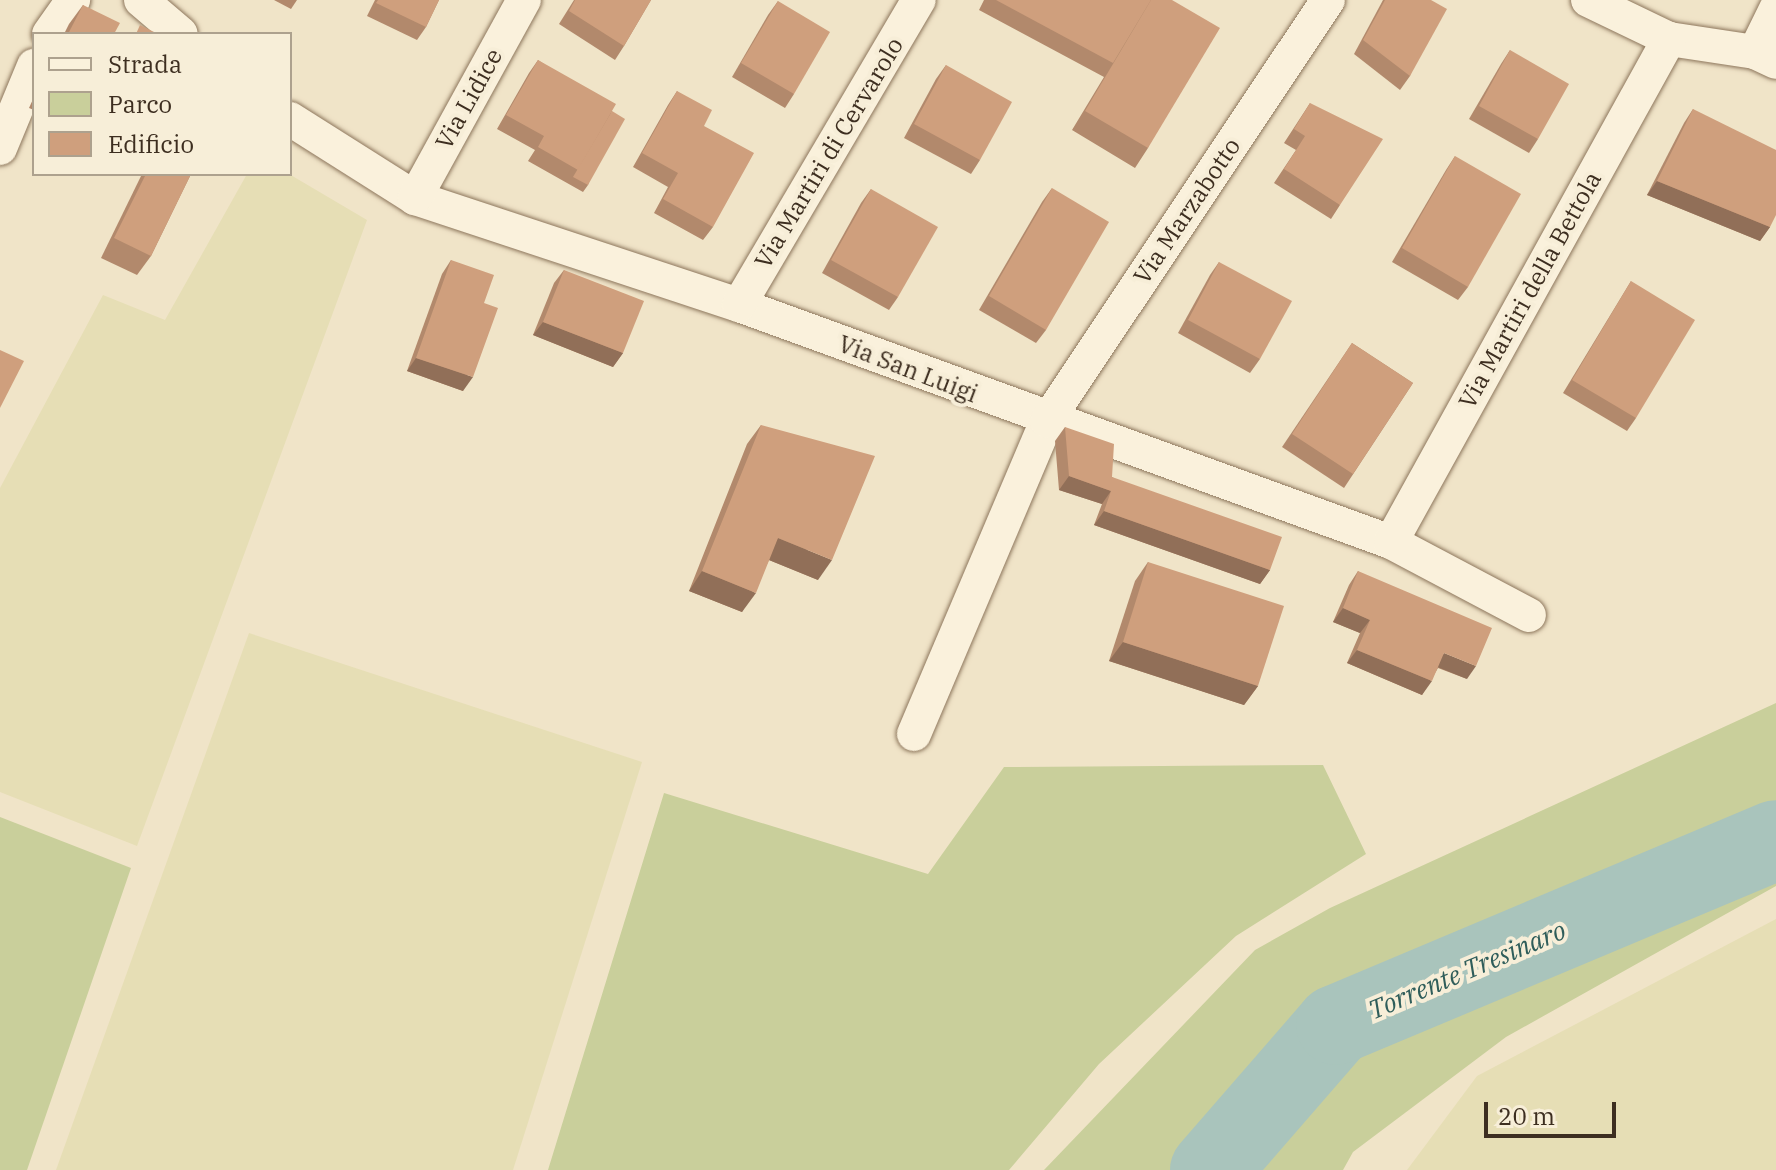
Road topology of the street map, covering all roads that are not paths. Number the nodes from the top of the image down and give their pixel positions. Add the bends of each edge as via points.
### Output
1 (73, 0) edge
2 (141, 0) edge
3 (524, 0) edge
4 (919, 0) edge
5 (1328, 0) edge
6 (1588, 0) edge
7 (1776, 9) edge
8 (50, 32) edge
9 (179, 32) edge
10 (1669, 39) junction
11 (1766, 57) edge
12 (32, 71) edge
13 (292, 120) edge
14 (0, 148) edge
15 (415, 198) junction
16 (739, 305) junction
17 (1047, 421) junction
18 (1391, 542) junction
19 (1529, 615) dead end
20 (914, 734) dead end

1 - 8 street
2 - 9 street
3 - 15 street, Via Lidice
4 - 16 street, Via Martiri di Cervarolo
5 - 17 street, Via Marzabotto
6 - 10 street
7 - 11 street
10 - 11 street
10 - 18 street, Via Martiri della Bettola
12 - 14 street
13 - 15 street, Via San Luigi
15 - 16 street, Via San Luigi
16 - 17 street, Via San Luigi
17 - 18 street, Via San Luigi
17 - 20 street, Via Marzabotto
18 - 19 street, Via San Luigi

